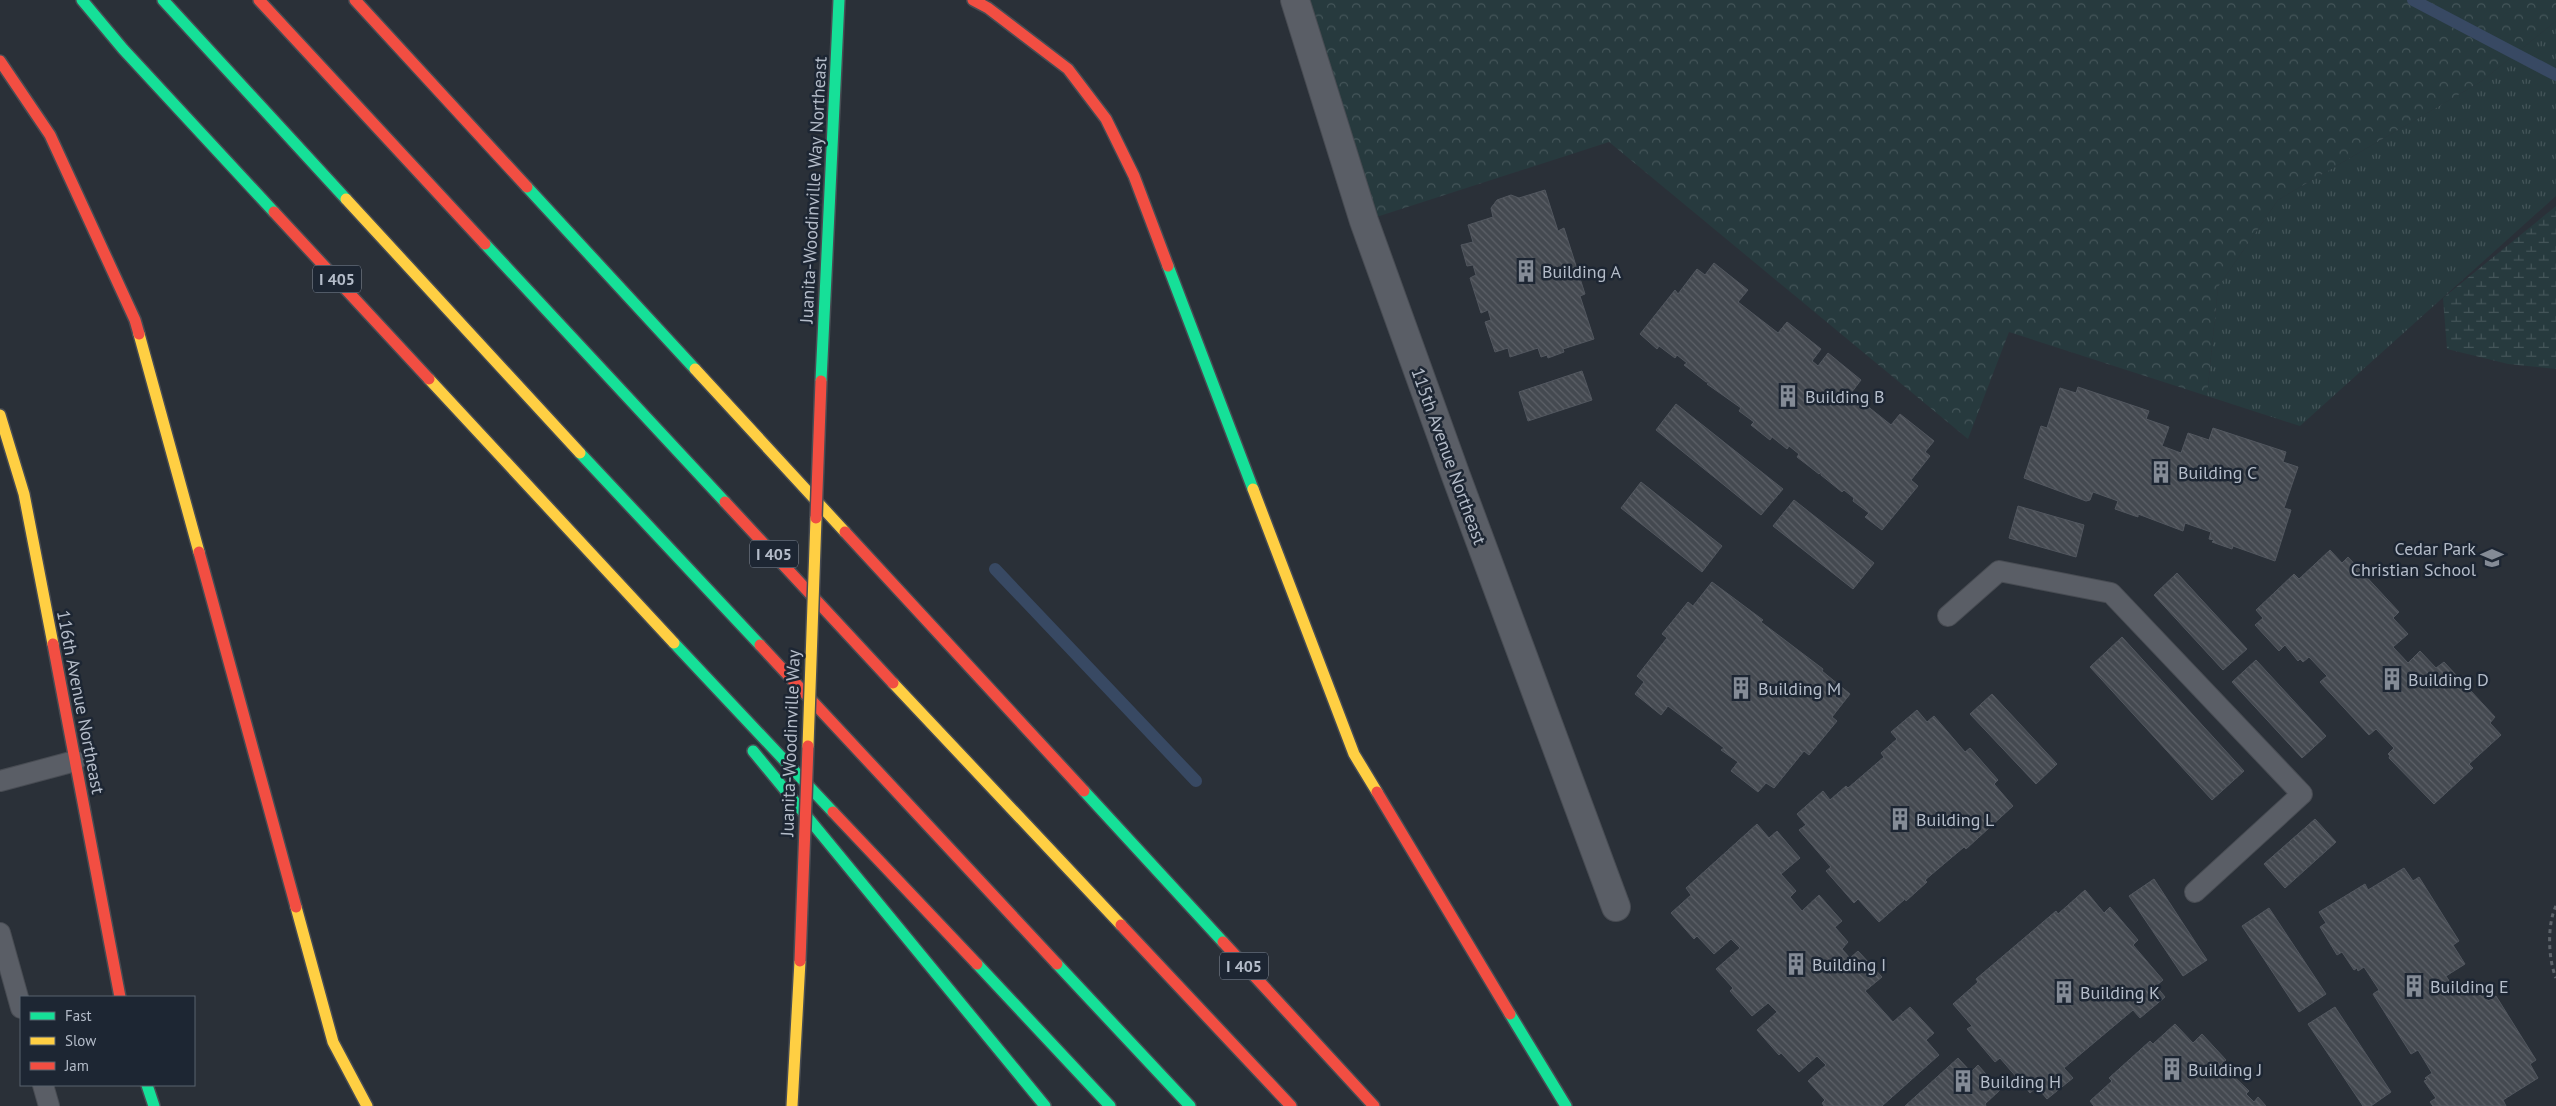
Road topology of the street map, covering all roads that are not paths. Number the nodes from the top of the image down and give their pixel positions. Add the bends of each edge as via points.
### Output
1 (82, 0) edge
2 (163, 0) edge
3 (259, 0) edge
4 (355, 0) edge
5 (839, 0) edge
6 (973, 0) edge
7 (1296, 0) edge
8 (0, 61) edge
9 (821, 381) joint
10 (0, 415) edge
11 (593, 557) junction
12 (1948, 616) dead end
13 (706, 694) dead end
14 (744, 740) dead end
15 (75, 762) junction
16 (0, 781) edge
17 (2195, 892) dead end
18 (1616, 907) dead end
19 (0, 933) edge
20 (120, 996) edge
21 (20, 1004) edge
22 (43, 1086) edge
23 (147, 1086) edge
24 (49, 1106) edge
25 (154, 1106) edge
26 (367, 1106) edge
27 (792, 1106) edge
28 (1045, 1106) edge
29 (1110, 1106) edge
30 (1190, 1106) edge
31 (1291, 1106) edge
32 (1374, 1106) edge
33 (1566, 1106) edge

1 - 11 main road, I 405 via 123,49
2 - 30 main road via 479,345
3 - 31 main road, I 405
4 - 32 main road, I 405
5 - 9 main road, Juanita-Woodinville Way Northeast
6 - 33 main road via 1068,69 1106,118 1134,176 1354,754
7 - 18 street, 115th Avenue Northeast via 1364,221
8 - 26 main road via 50,135 136,320 333,1042
9 - 27 main road, Juanita-Woodinville Way, bridge
10 - 15 main road, 116th Avenue Northeast via 24,494
11 - 13 main road
11 - 29 main road, I 405
12 - 17 lane via 1998,571 2111,594 2302,794
14 - 28 main road
15 - 16 lane
15 - 20 main road, 116th Avenue Northeast
19 - 21 lane
22 - 24 lane
23 - 25 main road

